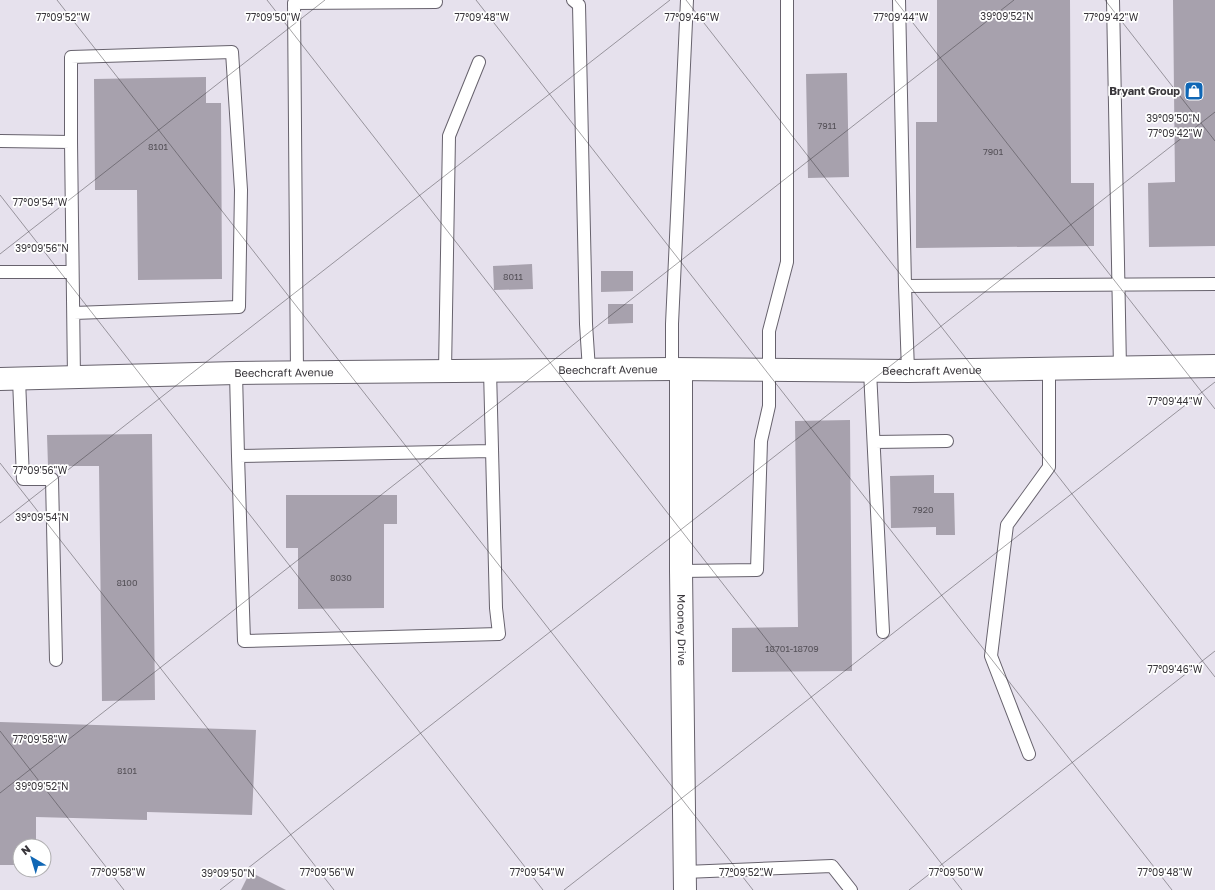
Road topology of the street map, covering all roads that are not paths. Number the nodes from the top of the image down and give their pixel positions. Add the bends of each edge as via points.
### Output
1 (573, 0) edge
2 (687, 0) edge
3 (787, 0) edge
4 (899, 0) edge
5 (1113, 0) edge
6 (436, 2) dead end
7 (479, 62) dead end
8 (0, 141) edge
9 (71, 142) junction
10 (0, 272) edge
11 (72, 272) junction
12 (1215, 284) edge
13 (1117, 285) junction
14 (905, 286) junction
15 (74, 313) junction
16 (1215, 366) edge
17 (1120, 368) junction
18 (1049, 369) junction
19 (490, 370) junction
20 (589, 370) junction
21 (676, 370) junction
22 (769, 370) junction
23 (870, 370) junction
24 (445, 371) junction
25 (908, 371) junction
26 (236, 373) junction
27 (297, 374) junction
28 (74, 378) junction
29 (10, 379) edge
30 (947, 441) dead end
31 (874, 442) junction
32 (491, 451) junction
33 (238, 456) junction
34 (681, 571) junction
35 (883, 632) dead end
36 (56, 660) dead end
37 (1029, 754) dead end
38 (685, 881) edge
39 (851, 890) edge

1 - 20 lane via 579,5
2 - 21 lane via 672,324
3 - 22 lane via 787,262 769,331
4 - 14 lane
5 - 13 lane
6 - 27 lane via 294,3
7 - 24 lane via 448,136
8 - 9 lane
9 - 11 lane
9 - 15 lane via 71,57 232,52 241,190 239,306
10 - 11 lane
11 - 15 lane
12 - 13 lane
13 - 14 lane
13 - 17 lane
14 - 25 lane
15 - 28 lane
16 - 17 street, Beechcraft Avenue
17 - 18 street, Beechcraft Avenue
18 - 25 street, Beechcraft Avenue
18 - 37 lane via 1049,467 1007,525 991,656
19 - 20 street, Beechcraft Avenue
19 - 24 street, Beechcraft Avenue
19 - 32 lane
20 - 21 street, Beechcraft Avenue
21 - 22 street, Beechcraft Avenue
21 - 34 street, Mooney Drive
22 - 23 street, Beechcraft Avenue
22 - 34 lane via 769,406 761,441 757,570
23 - 25 street, Beechcraft Avenue
23 - 31 lane
24 - 27 street, Beechcraft Avenue
26 - 27 street, Beechcraft Avenue
26 - 28 street, Beechcraft Avenue
26 - 33 lane
28 - 29 street, Beechcraft Avenue
29 - 36 lane via 23,479 52,479
30 - 31 lane
31 - 35 lane
32 - 33 lane
32 - 33 lane via 499,634 244,641
34 - 38 street, Mooney Drive
38 - 39 lane via 832,866

